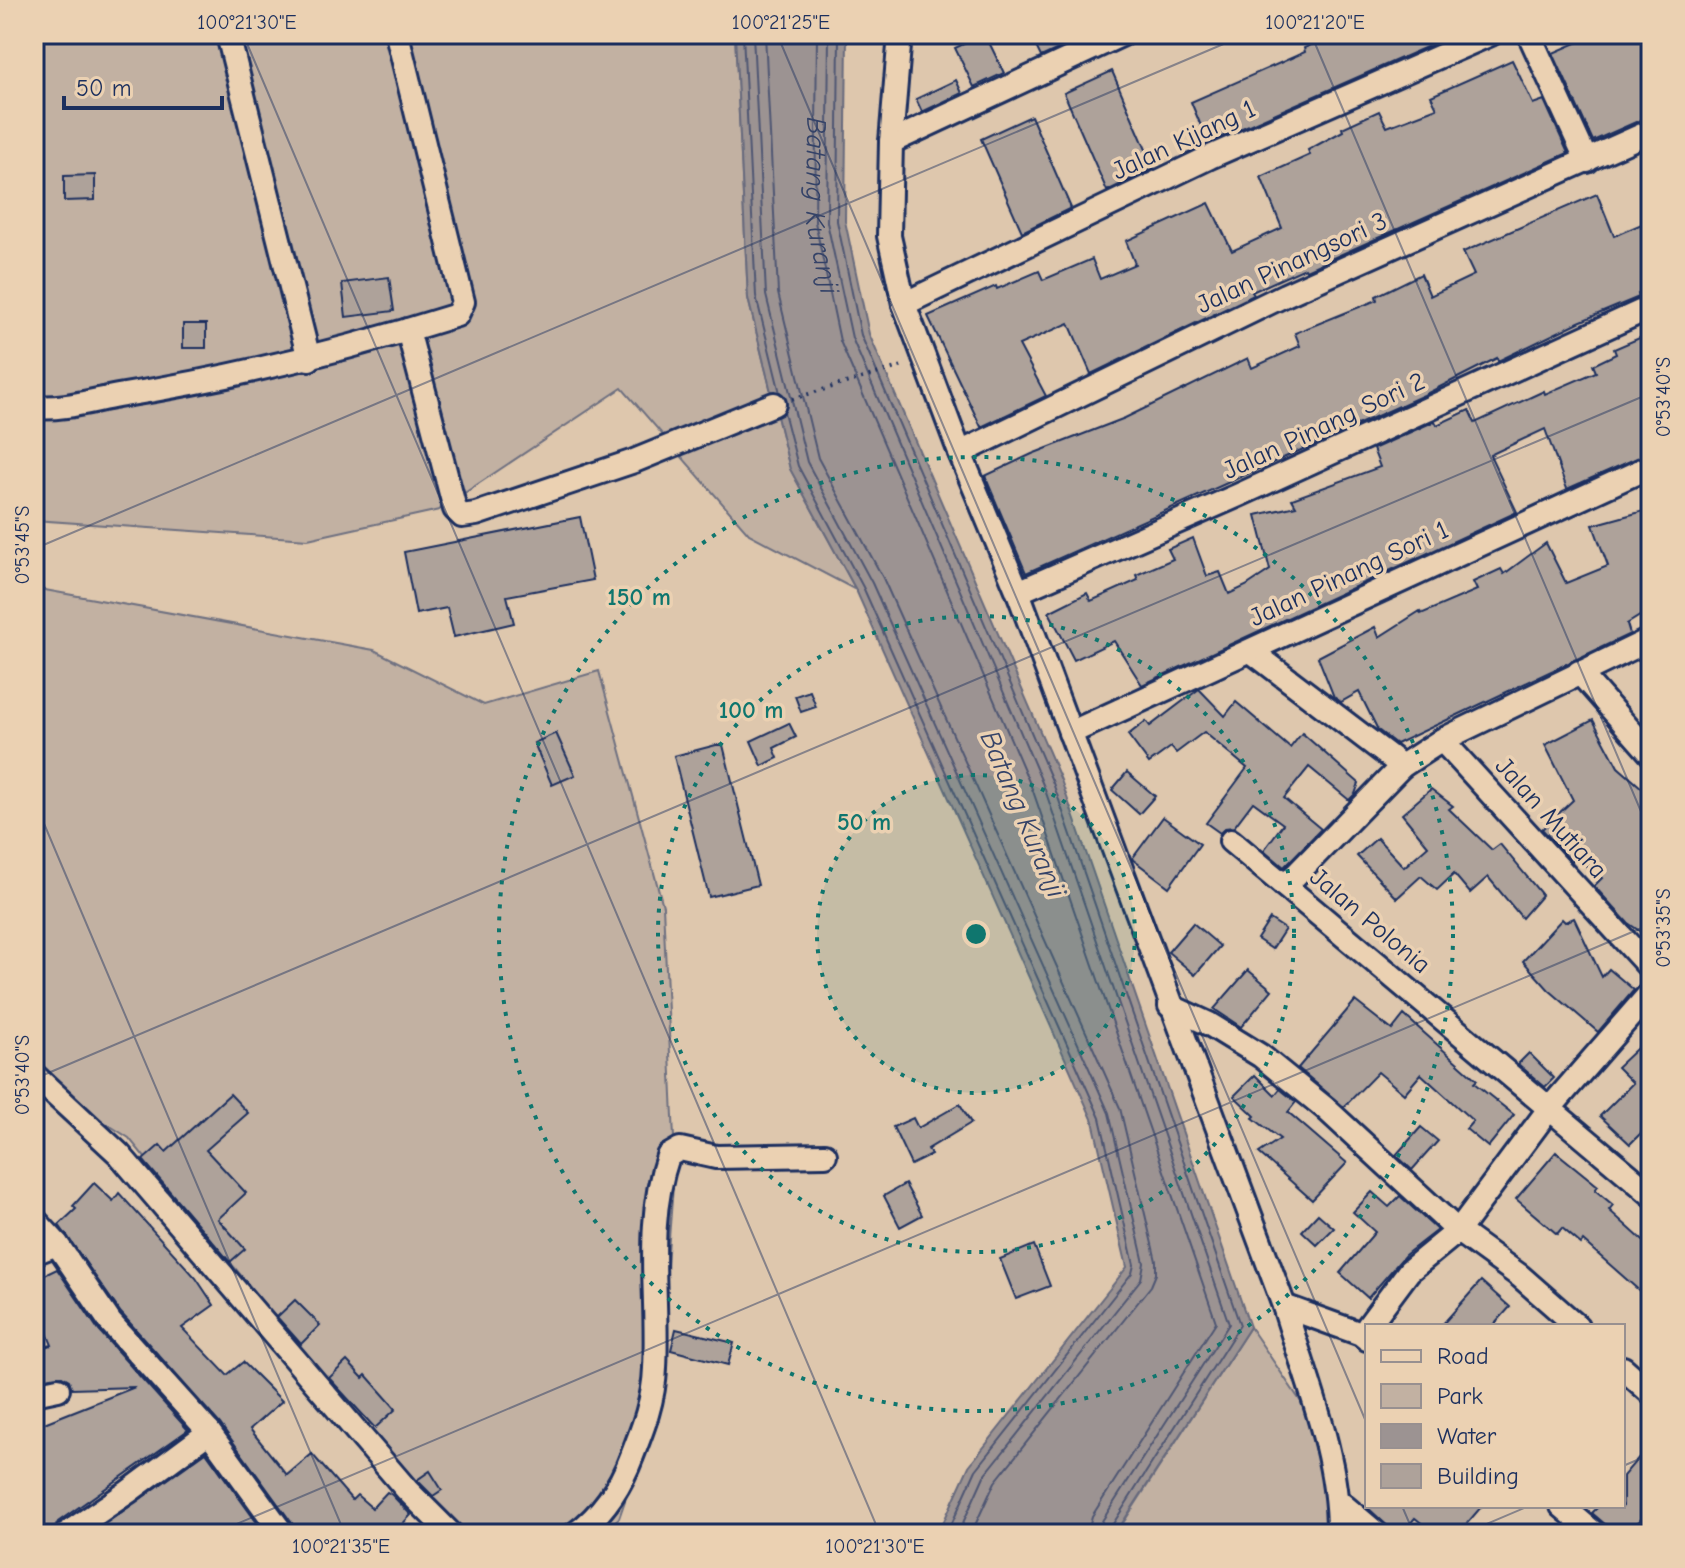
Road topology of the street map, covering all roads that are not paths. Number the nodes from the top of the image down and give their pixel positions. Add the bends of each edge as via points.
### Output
1 (397, 34) edge
2 (900, 34) edge
3 (1123, 34) edge
4 (1491, 34) edge
5 (1529, 34) edge
6 (229, 39) dead end
7 (1651, 131) edge
8 (900, 138) junction
9 (1587, 161) junction
10 (904, 304) junction
11 (1651, 307) edge
12 (408, 330) junction
13 (309, 359) junction
14 (774, 404) road end
15 (34, 407) edge
16 (960, 453) junction
17 (1651, 466) edge
18 (1018, 592) junction
19 (1651, 639) edge
20 (1251, 651) junction
21 (1579, 672) junction
22 (1070, 733) junction
23 (1442, 740) junction
24 (1651, 754) edge
25 (1402, 766) junction
26 (1231, 841) dead end
27 (1285, 886) junction
28 (1651, 969) edge
29 (1651, 992) edge
30 (1170, 1006) junction
31 (34, 1075) edge
32 (1549, 1109) junction
33 (825, 1155) dead end
34 (1651, 1194) edge
35 (34, 1219) edge
36 (1458, 1231) junction
37 (57, 1244) junction
38 (34, 1253) edge
39 (1284, 1306) junction
40 (1372, 1324) edge
41 (1575, 1324) edge
42 (1365, 1332) edge
43 (1625, 1370) edge
44 (58, 1389) dead end
45 (1651, 1393) edge
46 (34, 1394) edge
47 (209, 1432) junction
48 (1338, 1501) junction
49 (1564, 1508) edge
50 (1651, 1529) edge
51 (272, 1531) edge
52 (66, 1534) edge
53 (451, 1534) edge
54 (575, 1534) edge
55 (1338, 1534) edge
56 (1377, 1534) edge
57 (1595, 1534) edge
58 (1646, 1534) edge

1 - 12 street via 463,302 457,315
2 - 8 street
3 - 8 street
4 - 10 street, Jalan Kijang 1 via 1210,157
5 - 9 street
6 - 13 street
7 - 9 street, Jalan Pinangsori 3
8 - 10 street via 889,236
9 - 16 street, Jalan Pinangsori 3 via 1285,295
10 - 16 street
11 - 18 street, Jalan Pinang Sori 2
12 - 13 street
12 - 14 street via 455,509 462,516 634,461
13 - 15 street via 51,409
16 - 18 street
17 - 20 street, Jalan Pinang Sori 1
18 - 22 street
19 - 21 street, Jalan Polonia
20 - 22 street, Jalan Pinang Sori 1
20 - 25 street
21 - 23 street, Jalan Polonia
21 - 24 street
22 - 30 street
23 - 25 street, Jalan Polonia
23 - 28 street, Jalan Mutiara
25 - 27 street, Jalan Polonia
26 - 27 street
27 - 32 street, Jalan Polonia
29 - 32 street
30 - 36 street via 1242,1042 1272,1065
30 - 39 street
31 - 53 street via 119,1154 407,1490
32 - 34 street, Jalan Polonia
32 - 36 street
33 - 54 street via 716,1157 680,1149 668,1156 653,1222 655,1371 649,1414 614,1494
35 - 37 street
36 - 40 street via 1409,1271
36 - 41 street
37 - 38 street
37 - 47 street via 110,1322
39 - 42 street
39 - 48 street
43 - 45 street
44 - 46 street
47 - 51 street
47 - 52 street
48 - 55 street
48 - 56 street
49 - 57 street
50 - 58 street

